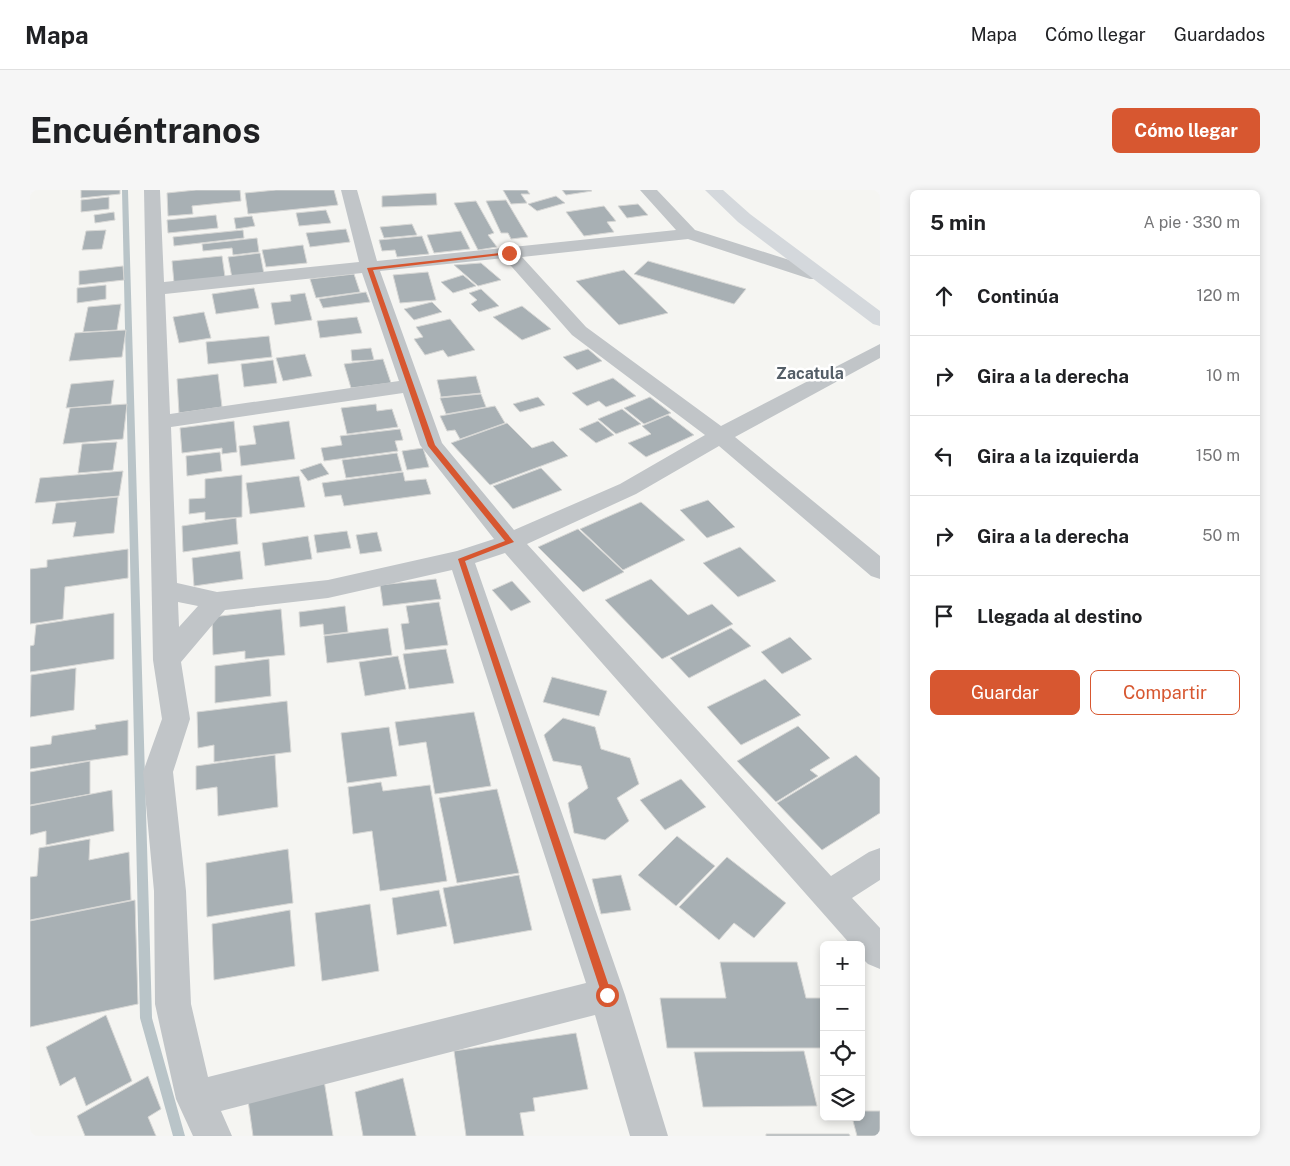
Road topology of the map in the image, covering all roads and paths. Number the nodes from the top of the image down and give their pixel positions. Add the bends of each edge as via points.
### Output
1 (152, 190) edge
2 (349, 190) edge
3 (648, 190) edge
4 (712, 190) edge
5 (689, 234) junction
6 (509, 253) junction
7 (370, 268) junction
8 (818, 274) junction
9 (155, 290) junction
10 (880, 320) edge
11 (880, 350) edge
12 (410, 386) junction
13 (159, 422) junction
14 (720, 436) junction
15 (510, 542) junction
16 (461, 559) junction
17 (880, 570) edge
18 (164, 589) junction
19 (217, 601) junction
20 (167, 660) junction
21 (880, 862) edge
22 (828, 896) junction
23 (880, 953) edge
24 (607, 995) junction
25 (195, 1099) junction
26 (213, 1136) edge
27 (649, 1136) edge

1 - 9 street
2 - 7 street
3 - 5 street
4 - 8 highway
5 - 6 street
5 - 8 street
6 - 7 street
6 - 14 street via 579,332
7 - 9 street
7 - 12 street
8 - 10 highway
9 - 13 street
11 - 14 street
12 - 13 street
12 - 15 street via 432,446
13 - 18 street
14 - 15 street via 628,489
14 - 17 street
15 - 16 street
15 - 22 street
16 - 19 street via 328,589
16 - 24 street
18 - 19 street
18 - 20 street
19 - 20 street
20 - 25 street via 176,719 158,772 170,890 173,1004
21 - 22 street
22 - 23 street
24 - 25 street
24 - 27 street
25 - 26 street

